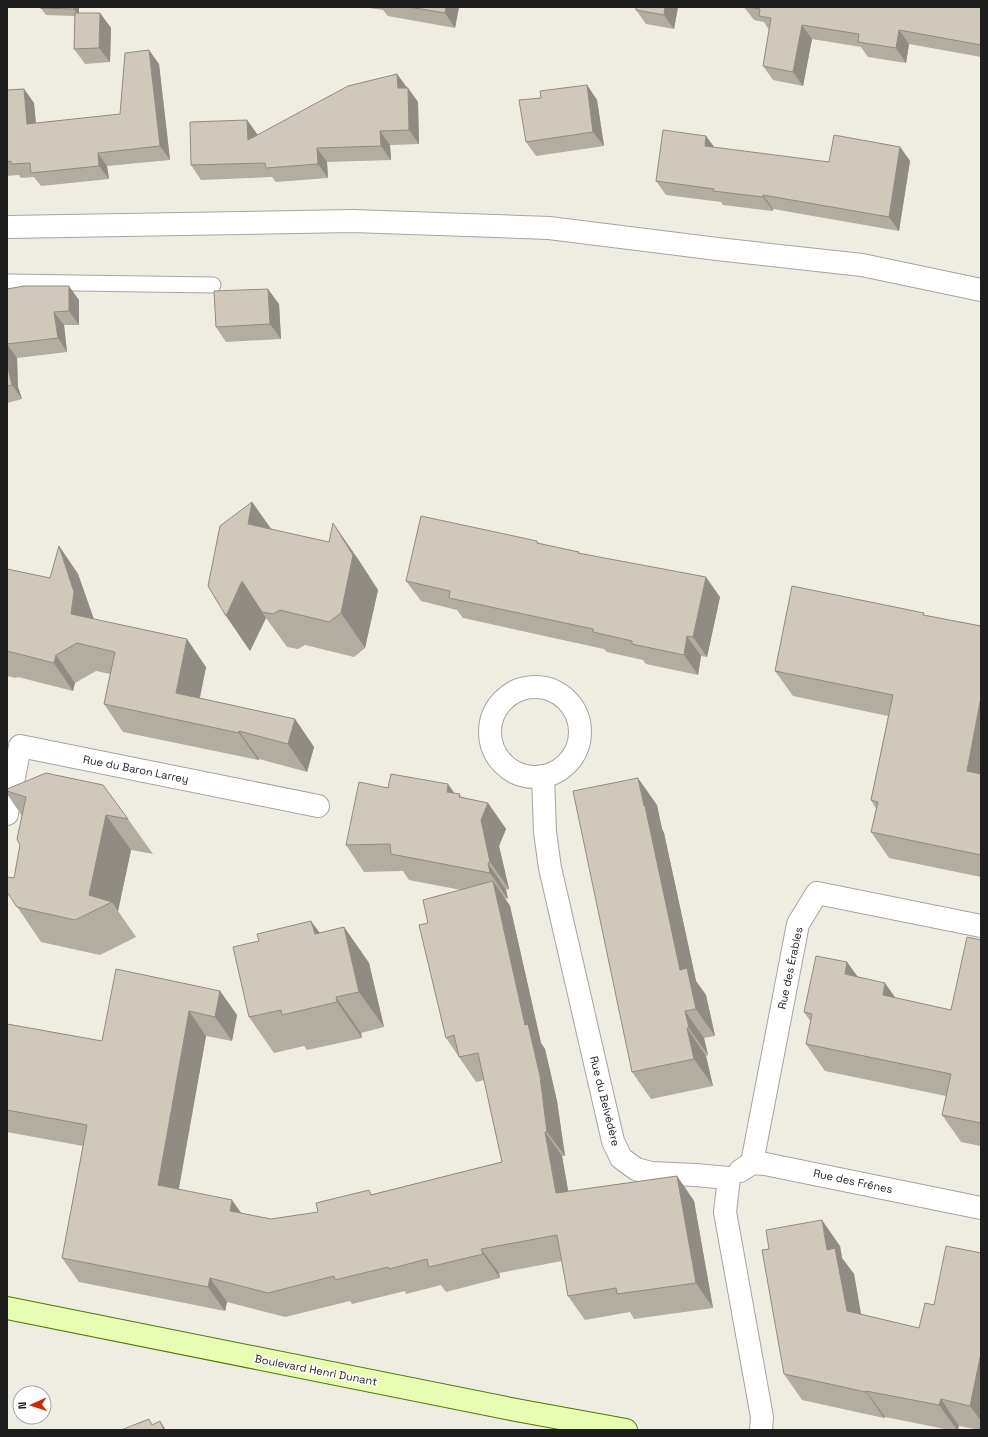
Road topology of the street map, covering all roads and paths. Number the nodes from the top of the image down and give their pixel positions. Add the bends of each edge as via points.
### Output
1 (7, 227) edge
2 (7, 282) edge
3 (213, 285) dead end
4 (981, 290) edge
5 (543, 776) junction
6 (318, 806) dead end
7 (7, 814) edge
8 (981, 926) edge
9 (752, 1163) junction
10 (729, 1178) junction
11 (981, 1208) edge
12 (7, 1308) edge
13 (579, 1426) edge
14 (626, 1430) edge
15 (761, 1430) edge

1 - 4 street via 353,221 549,228 862,265
2 - 3 lane
5 - 5 street via 556,772 568,763 576,752 580,738 579,724 575,710 555,691 542,687 527,687 503,700 494,712 491,740 500,759 515,772
5 - 10 street, Rue du Belvédère via 545,832 550,868 613,1141 621,1158 636,1169 651,1173
6 - 7 street, Rue du Baron Larrey via 20,746
8 - 9 street, Rue des Érables via 817,893 798,924
9 - 10 street
9 - 11 street, Rue des Frênes via 789,1168
10 - 15 street via 725,1212 762,1417
12 - 13 main road, Boulevard Henri Dunant via 516,1410
13 - 14 main road, Boulevard Henri Dunant

